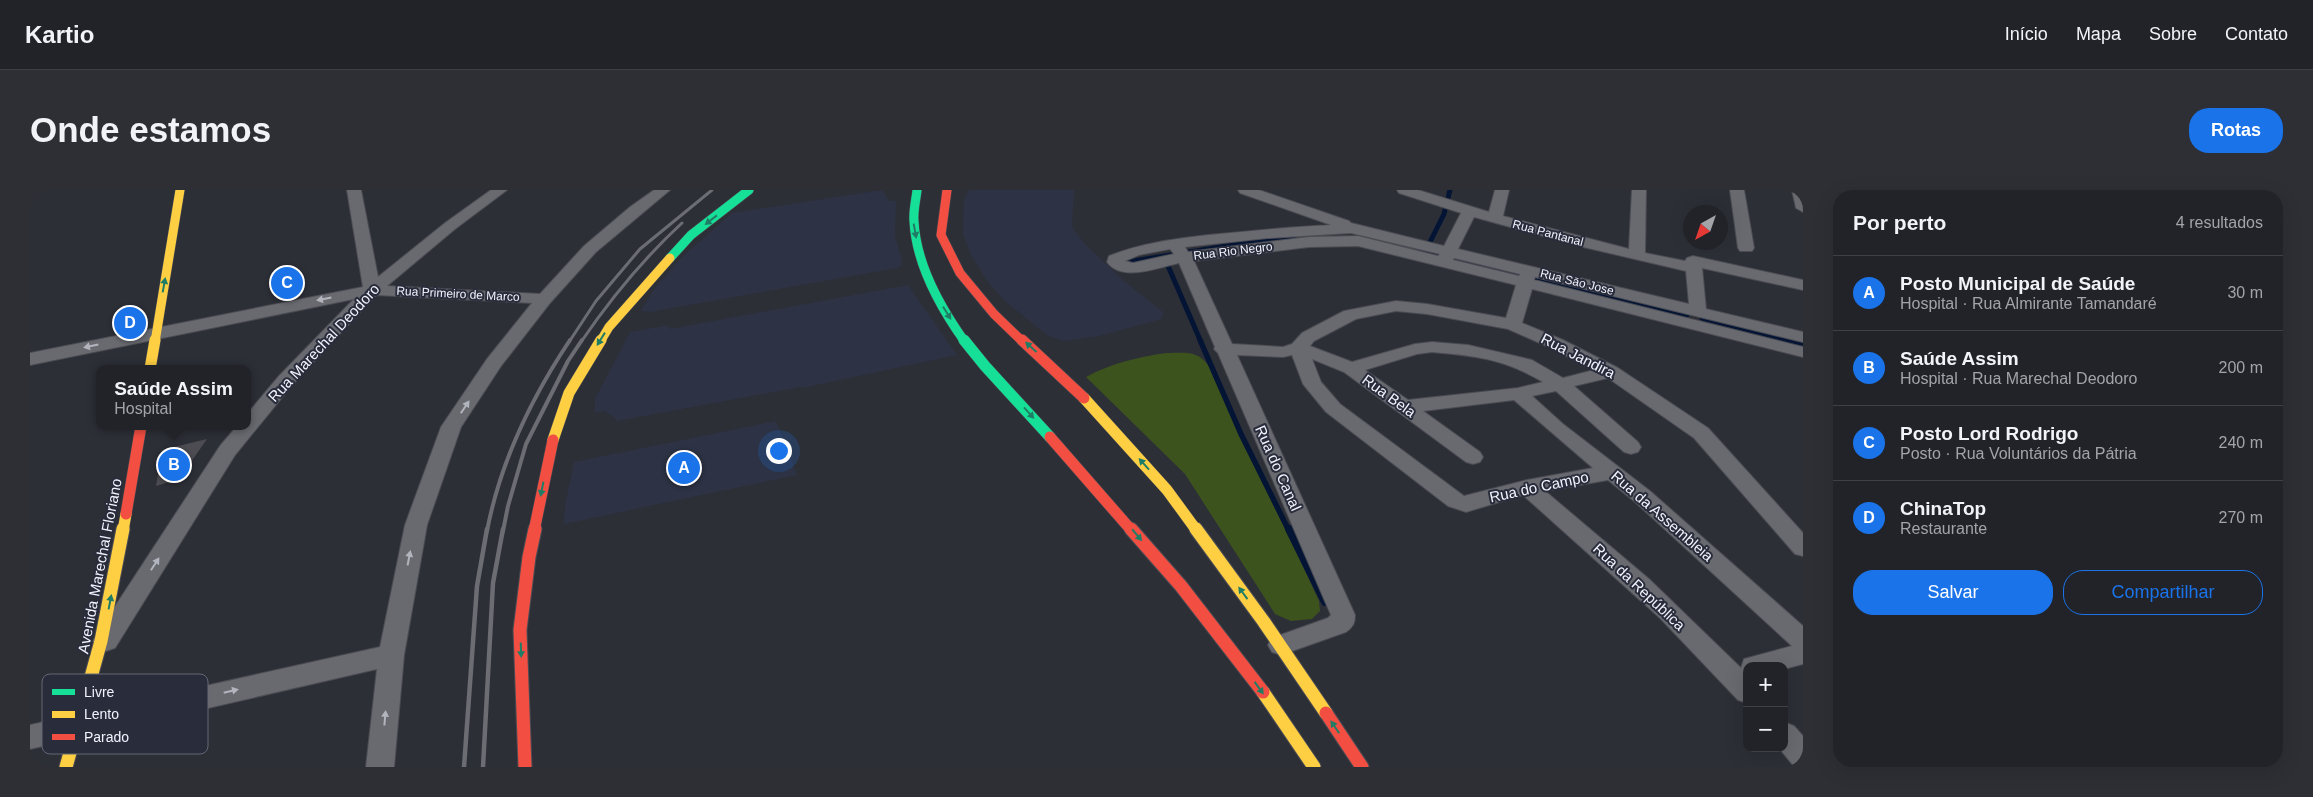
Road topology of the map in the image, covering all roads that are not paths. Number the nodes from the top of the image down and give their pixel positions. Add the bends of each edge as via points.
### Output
1 (180, 190) edge
2 (354, 190) edge
3 (500, 190) edge
4 (663, 190) edge
5 (749, 190) edge
6 (917, 190) edge
7 (947, 190) edge
8 (1245, 190) edge
9 (1404, 190) edge
10 (1502, 190) edge
11 (1639, 190) edge
12 (1737, 190) edge
13 (1799, 190) edge
14 (1803, 208) edge
15 (1466, 210) junction
16 (1495, 218) junction
17 (1354, 234) junction
18 (1746, 248) dead end
19 (1175, 254) junction
20 (1445, 255) junction
21 (1637, 256) junction
22 (1115, 259) dead end
23 (1693, 265) junction
24 (1528, 276) junction
25 (1803, 285) edge
26 (372, 290) junction
27 (544, 299) junction
28 (1698, 311) junction
29 (1514, 325) junction
30 (156, 333) junction
31 (1803, 337) edge
32 (1298, 348) junction
33 (1223, 349) junction
34 (1803, 352) edge
35 (30, 359) edge
36 (151, 365) edge
37 (1351, 368) junction
38 (1611, 372) junction
39 (1560, 384) junction
40 (1518, 394) junction
41 (1403, 407) junction
42 (251, 422) edge
43 (140, 430) edge
44 (244, 430) edge
45 (1631, 446) dead end
46 (1473, 457) dead end
47 (1612, 472) junction
48 (1527, 487) junction
49 (1803, 548) edge
50 (1803, 641) edge
51 (1281, 645) junction
52 (100, 649) junction
53 (1803, 654) edge
54 (391, 655) junction
55 (1769, 662) edge
56 (1743, 668) edge
57 (93, 674) edge
58 (208, 696) edge
59 (1788, 739) edge
60 (70, 754) edge
61 (1803, 756) edge
62 (66, 767) edge
63 (380, 767) edge
64 (525, 767) edge
65 (1314, 767) edge
66 (1362, 767) edge

30 -> 1 main road
2 - 26 street
3 - 26 street, Rua Marechal Deodoro
4 - 27 street via 590,249
5 -> 64 main road via 691,235 647,282 609,327 569,393 544,482 529,557 521,621
6 -> 65 main road via 914,222 924,270 948,315 1212,623
51 -> 7 main road via 1167,490 1084,398 993,319 960,273 941,235
8 - 17 street, Rua Sāo Jose via 1336,220
9 - 15 street, Rua Pantanal
10 - 16 street
11 - 21 street
12 - 18 street
13 - 14 street
15 - 16 street, Rua Pantanal
15 - 20 street
16 - 21 street, Rua Pantanal
17 - 19 street, Rua Rio Negro via 1309,242
17 - 20 street, Rua Sāo Jose
19 - 22 street, Rua Rio Negro via 1140,267 1126,268 1114,262
19 - 33 street, Rua do Canal
20 - 24 street, Rua Sāo Jose
21 - 23 street, Rua Pantanal
23 - 25 street, Rua Pantanal
23 - 28 street
24 - 28 street, Rua Sāo Jose
24 - 29 street
24 - 34 street, Rua Sāo Jose
26 - 27 street, Rua Primeiro de Marco
26 -> 30 street
42 -> 26 street, Rua Marechal Deodoro via 286,380
54 -> 27 street via 416,525 451,427 494,363
28 - 31 street, Rua Sāo Jose
29 - 32 street, Rua Jandira via 1396,306 1350,315 1308,337
29 - 38 street, Rua Jandira
30 -> 35 street
30 - 36 main road
32 - 33 street via 1284,352
32 - 37 street, Rua Bela
32 - 48 street, Rua do Campo via 1312,384 1333,408 1456,502 1466,504
33 - 51 street, Rua do Canal via 1343,615 1343,621 1337,625
37 - 39 street via 1414,349 1449,348 1525,364
37 - 41 street, Rua Bela
38 - 39 street
38 - 49 street, Rua Jandira via 1701,433
39 - 40 street
39 - 45 street
40 - 41 street
40 - 47 street, Rua da Assembleia
41 - 46 street, Rua Bela
52 -> 43 main road, Avenida Marechal Floriano
52 -> 44 street, Rua Marechal Deodoro via 227,451
47 - 48 street, Rua do Campo
47 - 50 street, Rua da Assembleia
48 - 56 street, Rua da República
66 -> 51 main road
52 - 57 main road, Avenida Marechal Floriano
53 - 55 street
58 -> 54 street
63 -> 54 street
59 - 61 street
60 - 62 main road, Avenida Marechal Floriano

